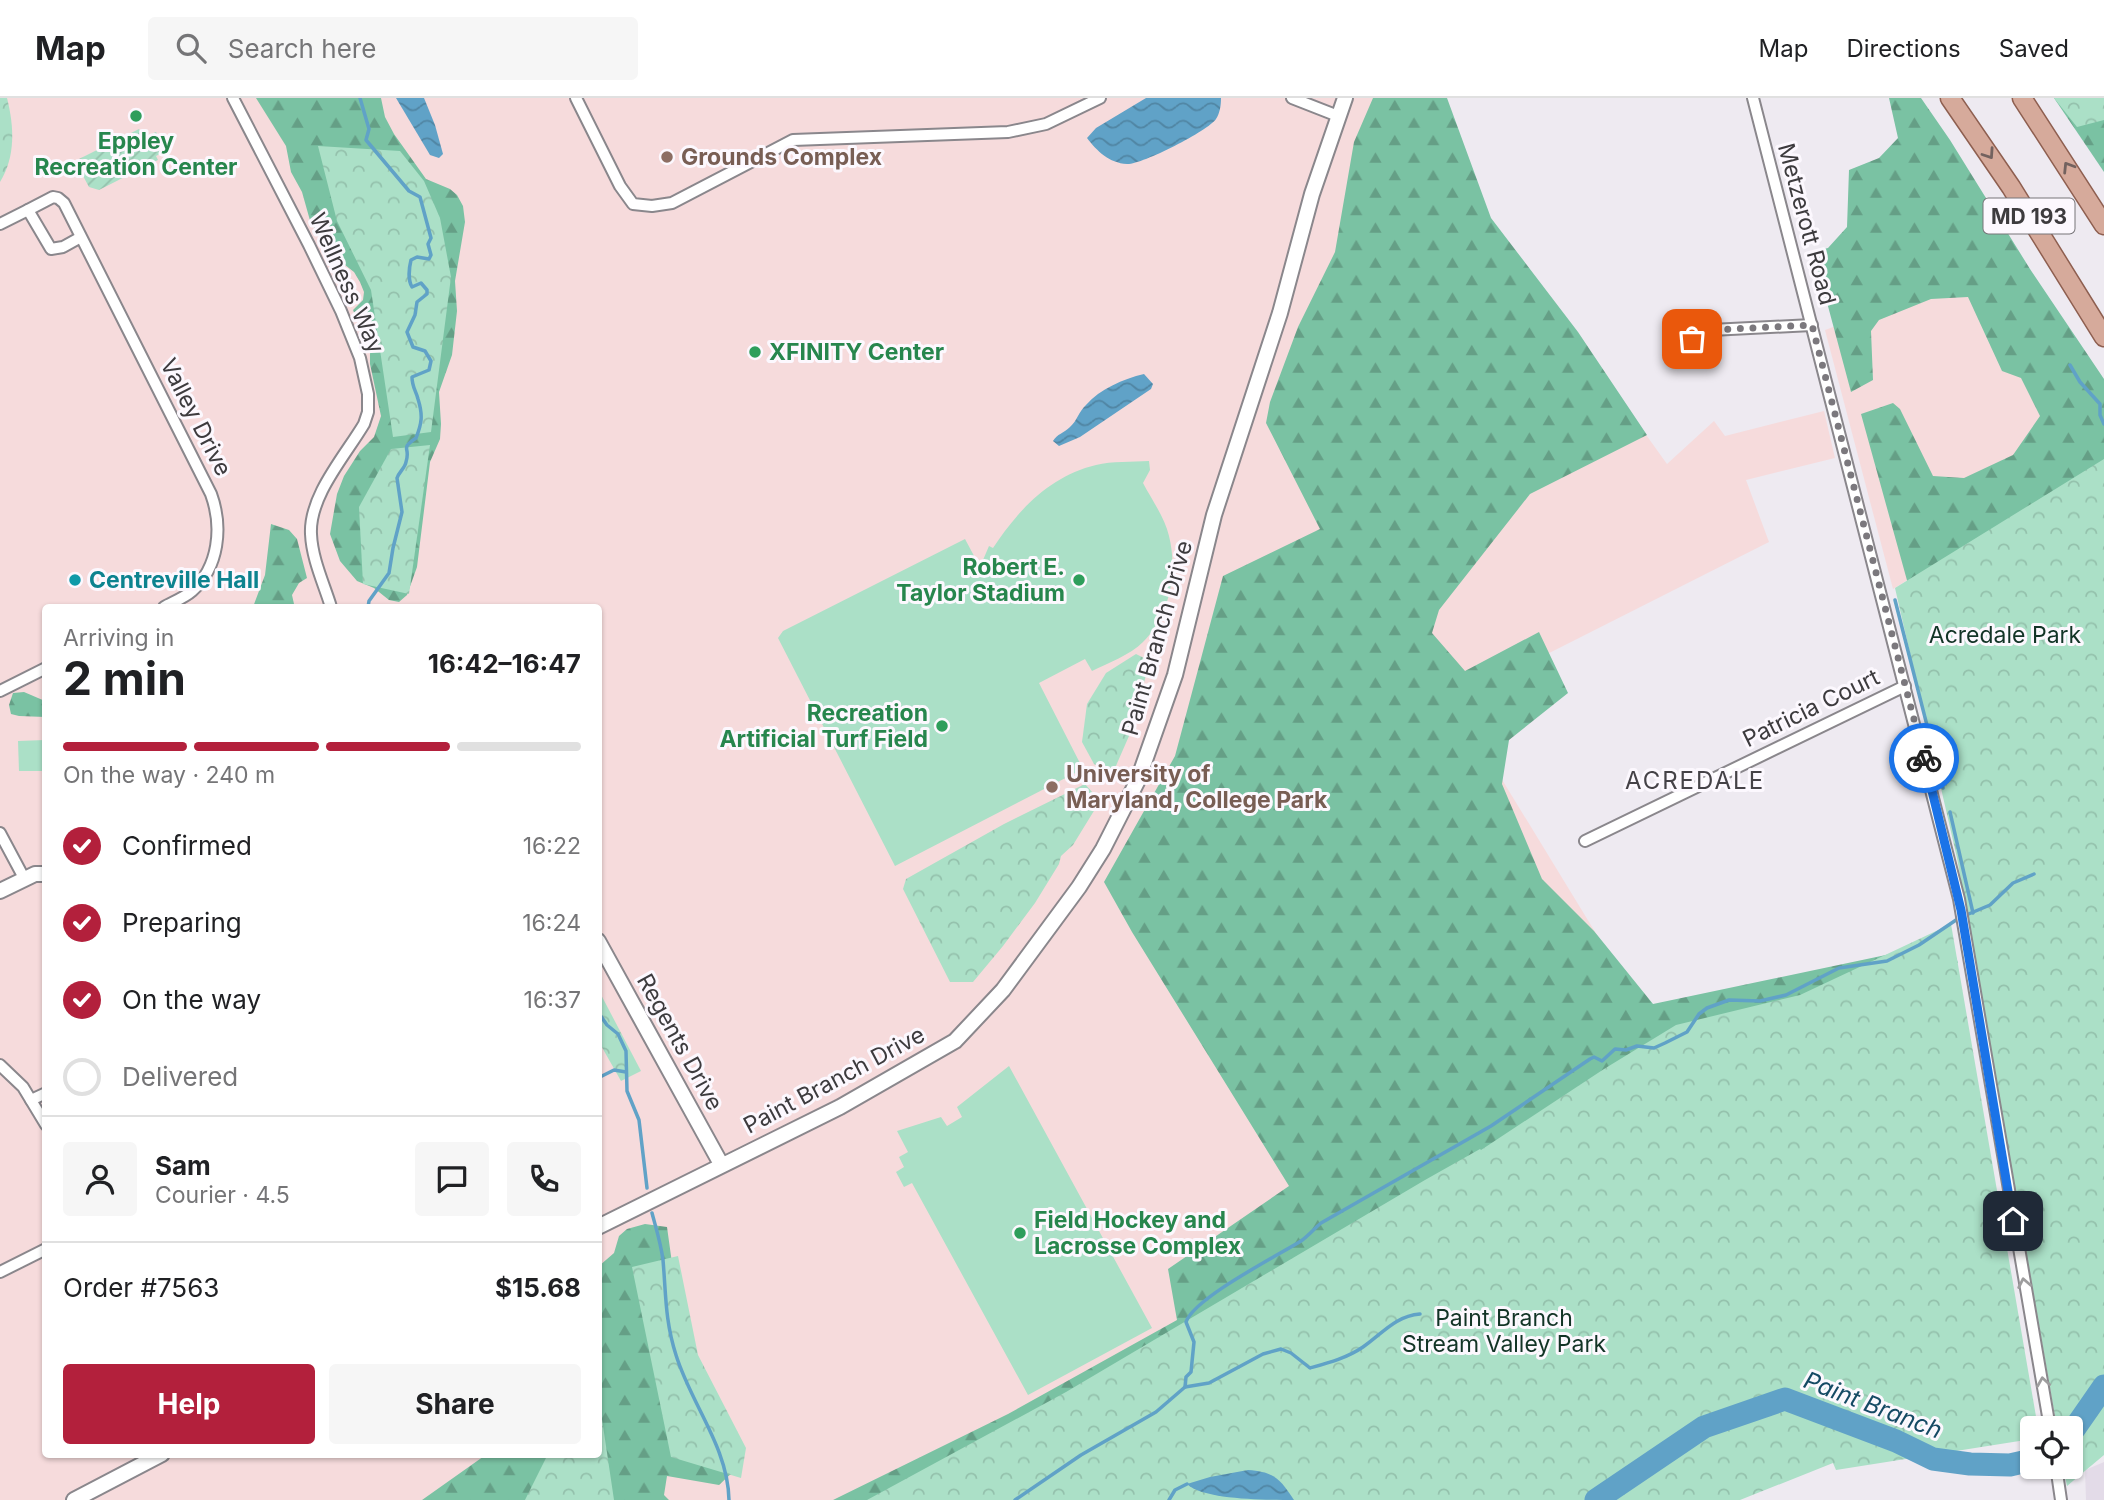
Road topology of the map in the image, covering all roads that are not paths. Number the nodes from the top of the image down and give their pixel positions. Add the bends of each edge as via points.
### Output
1 (233, 98) edge
2 (576, 98) edge
3 (1100, 98) edge
4 (1292, 98) edge
5 (1345, 98) edge
6 (1752, 98) edge
7 (1950, 98) edge
8 (2022, 98) edge
9 (1338, 116) junction
10 (28, 210) junction
11 (0, 224) edge
12 (2104, 225) edge
13 (81, 237) junction
14 (1812, 325) junction
15 (2104, 337) edge
16 (1678, 349) dead end
17 (169, 604) edge
18 (330, 604) edge
19 (42, 670) edge
20 (1905, 686) junction
21 (0, 691) edge
22 (0, 833) edge
23 (1585, 841) dead end
24 (42, 874) edge
25 (24, 878) junction
26 (0, 891) edge
27 (602, 948) edge
28 (0, 1065) edge
29 (42, 1095) edge
30 (31, 1100) junction
31 (42, 1118) edge
32 (721, 1164) junction
33 (602, 1225) edge
34 (42, 1251) edge
35 (0, 1272) edge
36 (2048, 1416) edge
37 (154, 1458) edge
38 (2058, 1479) edge
39 (74, 1500) edge
40 (2061, 1500) edge

1 - 18 street, Wellness Way via 341,311 360,358 368,394 364,424 321,492 311,522 314,553
2 - 3 street via 620,186 633,204 652,206 672,203 793,140 1008,132 1046,124
4 - 9 street
5 - 9 street, Paint Branch Drive
6 - 14 street, Metzerott Road
7 -> 15 main road, MD 193
12 -> 8 main road, MD 193
9 - 32 street, Paint Branch Drive via 1214,515 1175,675 1138,780 1104,849 1003,990 954,1041 840,1107
10 - 11 street
10 - 13 street via 51,249
10 - 13 street, Valley Drive via 58,198
13 - 17 street, Valley Drive via 215,508 218,534 211,564 199,584
14 - 16 street via 1711,330
14 - 20 street, Metzerott Road
19 - 21 street
20 - 23 street, Patricia Court
36 -> 20 street, Metzerott Road via 1961,910
22 - 25 street
24 - 25 street
25 - 26 street
27 - 32 street, Regents Drive
28 - 30 street
29 - 30 street
30 - 31 street
32 - 33 street, Paint Branch Drive
34 - 35 street
37 - 39 street
38 - 40 street

